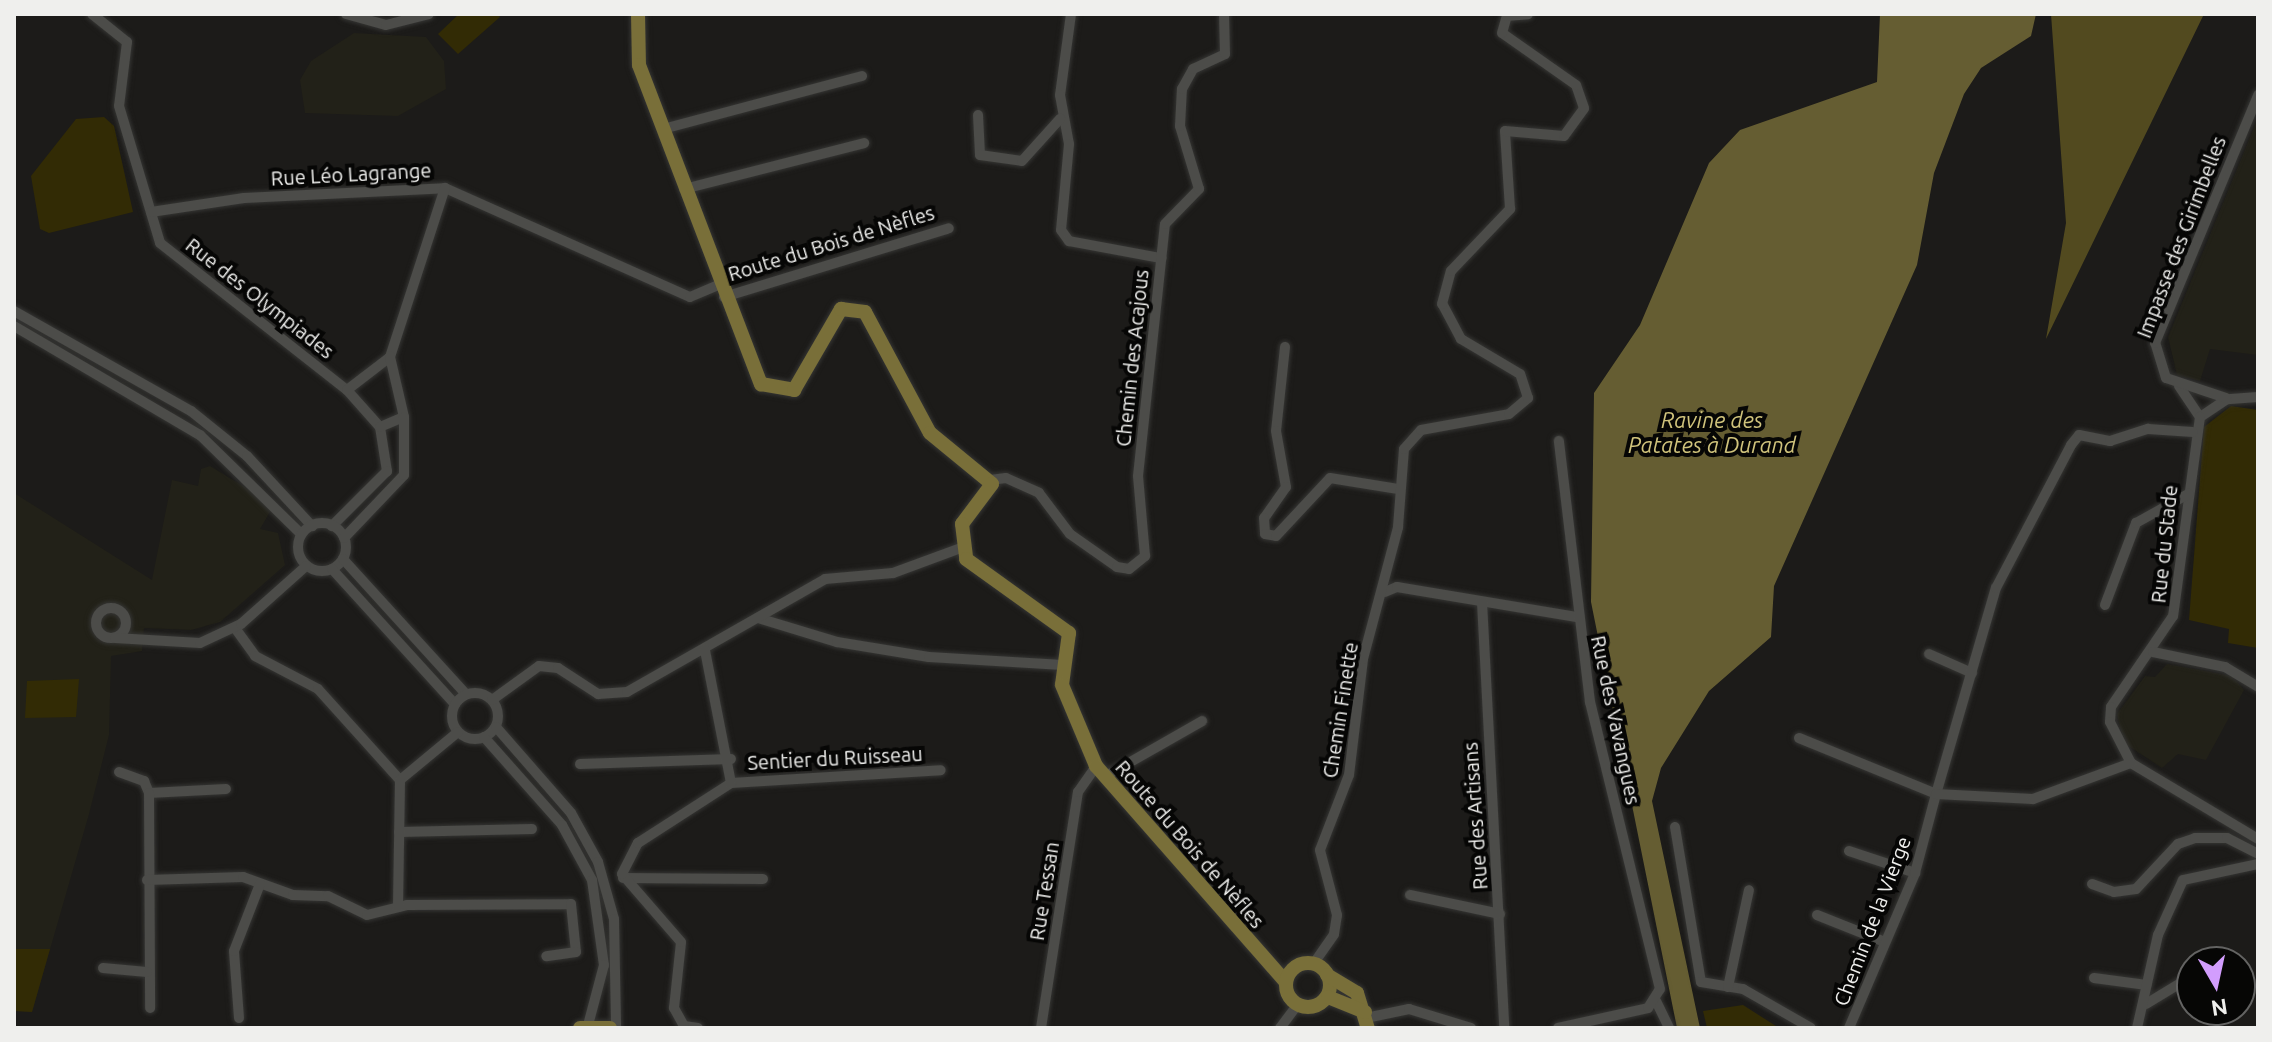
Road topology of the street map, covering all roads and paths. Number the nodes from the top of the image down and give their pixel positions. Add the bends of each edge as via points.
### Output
1 (92, 14) edge
2 (346, 14) edge
3 (429, 14) edge
4 (638, 14) edge
5 (1071, 14) edge
6 (1224, 14) edge
7 (1528, 14) edge
8 (862, 76) dead end
9 (2258, 95) edge
10 (978, 115) dead end
11 (1060, 119) junction
12 (663, 129) junction
13 (864, 143) dead end
14 (445, 188) junction
15 (684, 189) junction
16 (151, 212) junction
17 (949, 228) dead end
18 (1161, 258) junction
19 (722, 291) junction
20 (14, 311) edge
21 (14, 326) edge
22 (1285, 347) dead end
23 (390, 357) junction
24 (375, 371) junction
25 (397, 382) junction
26 (2179, 386) junction
27 (347, 390) junction
28 (2258, 397) edge
29 (2227, 399) junction
30 (404, 417) junction
31 (2200, 417) junction
32 (380, 427) junction
33 (2193, 432) junction
34 (1559, 441) dead end
35 (990, 480) junction
36 (1398, 489) junction
37 (2188, 494) junction
38 (312, 526) junction
39 (332, 526) junction
40 (301, 534) junction
41 (344, 538) junction
42 (961, 548) junction
43 (343, 559) junction
44 (306, 566) junction
45 (332, 569) junction
46 (1385, 592) junction
47 (1482, 602) junction
48 (2105, 605) dead end
49 (1577, 617) junction
50 (758, 618) junction
51 (235, 628) junction
52 (120, 634) dead end
53 (705, 650) junction
54 (2153, 652) junction
55 (1929, 654) dead end
56 (1063, 665) junction
57 (1972, 673) junction
58 (2258, 687) edge
59 (466, 694) junction
60 (492, 700) junction
61 (455, 704) junction
62 (1202, 721) dead end
63 (496, 727) junction
64 (458, 732) junction
65 (484, 737) junction
66 (1799, 738) dead end
67 (731, 759) junction
68 (2131, 763) junction
69 (580, 764) dead end
70 (941, 770) dead end
71 (1100, 771) junction
72 (119, 772) dead end
73 (400, 780) junction
74 (731, 783) junction
75 (226, 789) dead end
76 (149, 793) junction
77 (1936, 794) junction
78 (1675, 827) dead end
79 (532, 829) dead end
80 (399, 832) junction
81 (2258, 839) edge
82 (1849, 851) dead end
83 (2258, 854) edge
84 (2258, 864) edge
85 (1915, 873) junction
86 (623, 878) junction
87 (763, 879) dead end
88 (147, 880) junction
89 (260, 884) junction
90 (2092, 884) dead end
91 (1749, 890) dead end
92 (1410, 895) dead end
93 (398, 907) junction
94 (1500, 914) junction
95 (1817, 915) dead end
96 (1885, 942) junction
97 (546, 956) dead end
98 (1314, 963) junction
99 (103, 968) dead end
100 (147, 972) junction
101 (1289, 975) junction
102 (1327, 975) junction
103 (2094, 978) dead end
104 (2147, 985) junction
105 (2176, 986) edge
106 (1728, 987) junction
107 (1328, 997) junction
108 (1656, 1001) junction
109 (1298, 1004) junction
110 (2146, 1004) junction
111 (150, 1008) dead end
112 (239, 1018) dead end
113 (1366, 1019) edge
114 (584, 1027) edge
115 (613, 1028) edge
116 (698, 1028) edge
117 (1041, 1028) edge
118 (1280, 1028) edge
119 (1471, 1028) edge
120 (1504, 1028) edge
121 (1558, 1028) edge
122 (1669, 1028) edge
123 (1811, 1028) edge
124 (1849, 1028) edge
125 (2137, 1028) edge

1 - 16 street, Rue des Olympiades via 127,42 119,106
2 - 3 street via 386,25
4 - 12 main road, Route du Bois de Nèfles via 639,65
5 - 11 street
6 - 18 street, Chemin des Acajous via 1222,60 1193,69 1184,80 1180,126 1199,189 1168,216
7 - 36 street, Chemin Finette via 1507,16 1502,33 1576,85 1584,108 1564,136 1505,131 1510,209 1451,271 1442,304 1461,339 1520,374 1528,398 1509,414 1421,430 1404,449
8 - 12 street
9 - 26 street, Impasse des Girimbelles via 2155,343 2162,373
10 - 11 street via 980,155 1022,161
11 - 18 street via 1069,144 1061,230 1069,241
12 - 15 main road, Route du Bois de Nèfles
13 - 15 street
14 - 16 street, Rue Léo Lagrange via 244,198
14 - 19 street, Rue Léo Lagrange via 690,297
14 - 23 street
15 - 19 main road, Route du Bois de Nèfles
16 - 27 street, Rue des Olympiades via 160,243
17 - 19 street, Route du Bois de Nèfles
18 - 35 street, Chemin des Acajous via 1138,476 1145,556 1140,564 1117,567 1070,534 1039,493 1006,478
19 - 35 main road, Route du Bois de Nèfles via 750,365 776,392 805,380 841,309 865,312 930,433
20 - 38 street via 191,411
21 - 40 street via 200,435
22 - 36 street via 1276,431 1286,487 1264,518 1265,534 1276,536 1330,478
23 - 24 street
23 - 25 street
24 - 25 street
24 - 27 street
25 - 30 street
26 - 29 street
26 - 31 street, Impasse des Girimbelles
27 - 32 street, Rue des Olympiades
28 - 29 street
29 - 31 street
30 - 32 street
30 - 41 street via 404,475
31 - 33 street, Rue du Stade
32 - 39 street via 387,471
33 - 37 street, Rue du Stade
33 - 57 street, Chemin de la Vierge via 2148,429 2110,441 2079,435 2015,542
34 - 49 street, Rue des Vavangues
35 - 42 main road via 989,493 962,524
36 - 46 street, Chemin Finette
37 - 48 street via 2136,523
37 - 54 street, Rue du Stade via 2180,590
38 - 39 street
38 - 40 street
39 - 41 street
40 - 44 street via 297,547
41 - 43 street
42 - 50 street via 893,573 825,579
42 - 56 main road, Route du Bois de Nèfles via 973,568 1066,627 1071,638
43 - 45 street
43 - 59 street
44 - 45 street
44 - 51 street
45 - 61 street
46 - 47 street via 1397,587
46 - 98 street, Chemin Finette via 1363,659 1342,807 1320,850 1337,915 1328,948
47 - 49 street
47 - 94 street, Rue des Artisans
49 - 108 street, Rue des Vavangues via 1660,989
50 - 53 street
50 - 56 street via 837,642 929,657
51 - 52 street via 200,643
51 - 73 street via 255,656 318,689
53 - 60 street via 627,692 598,694 558,668 539,666
53 - 67 street
54 - 58 street via 2225,667
54 - 68 street, Rue du Stade via 2111,707 2112,736
55 - 57 street
56 - 71 main road, Route du Bois de Nèfles via 1067,703
57 - 77 street, Chemin de la Vierge
59 - 60 street
59 - 61 street
60 - 63 street
61 - 64 street
62 - 71 street
63 - 65 street
63 - 115 street via 571,813 605,881 616,941
64 - 65 street
64 - 73 street
65 - 114 street via 562,825 592,880 605,952 597,1008
66 - 77 street
67 - 69 street
67 - 74 street
68 - 77 street via 2033,799
68 - 81 street
70 - 74 street, Sentier du Ruisseau
71 - 101 main road, Route du Bois de Nèfles via 1263,955
71 - 117 street, Rue Tessan via 1078,792
72 - 76 street via 144,781
73 - 80 street
74 - 86 street via 638,843
75 - 76 street
76 - 88 street
77 - 85 street, Chemin de la Vierge
78 - 106 street via 1701,982
79 - 80 street
80 - 93 street
82 - 85 street
83 - 90 street via 2227,838 2195,838 2178,844 2136,889 2114,892
84 - 104 street via 2183,880
85 - 96 street, Chemin de la Vierge
86 - 87 street
86 - 116 street via 681,942 674,1008 684,1026
88 - 89 street via 243,877
88 - 100 street
89 - 93 street via 328,896 367,915
89 - 112 street via 234,951
91 - 106 street
92 - 94 street
93 - 97 street via 571,904 576,952
94 - 120 street, Rue des Artisans
95 - 96 street
96 - 124 street, Chemin de la Vierge
98 - 101 main road
98 - 102 main road
99 - 100 street
100 - 111 street
101 - 109 main road
102 - 107 main road
102 - 113 main road via 1357,993
103 - 104 street
104 - 110 street
105 - 110 street
106 - 123 street
107 - 109 main road
107 - 113 main road
108 - 121 street
108 - 122 street, Rue des Vavangues
109 - 118 street
110 - 125 street
113 - 119 street via 1409,1009
114 - 115 main road

